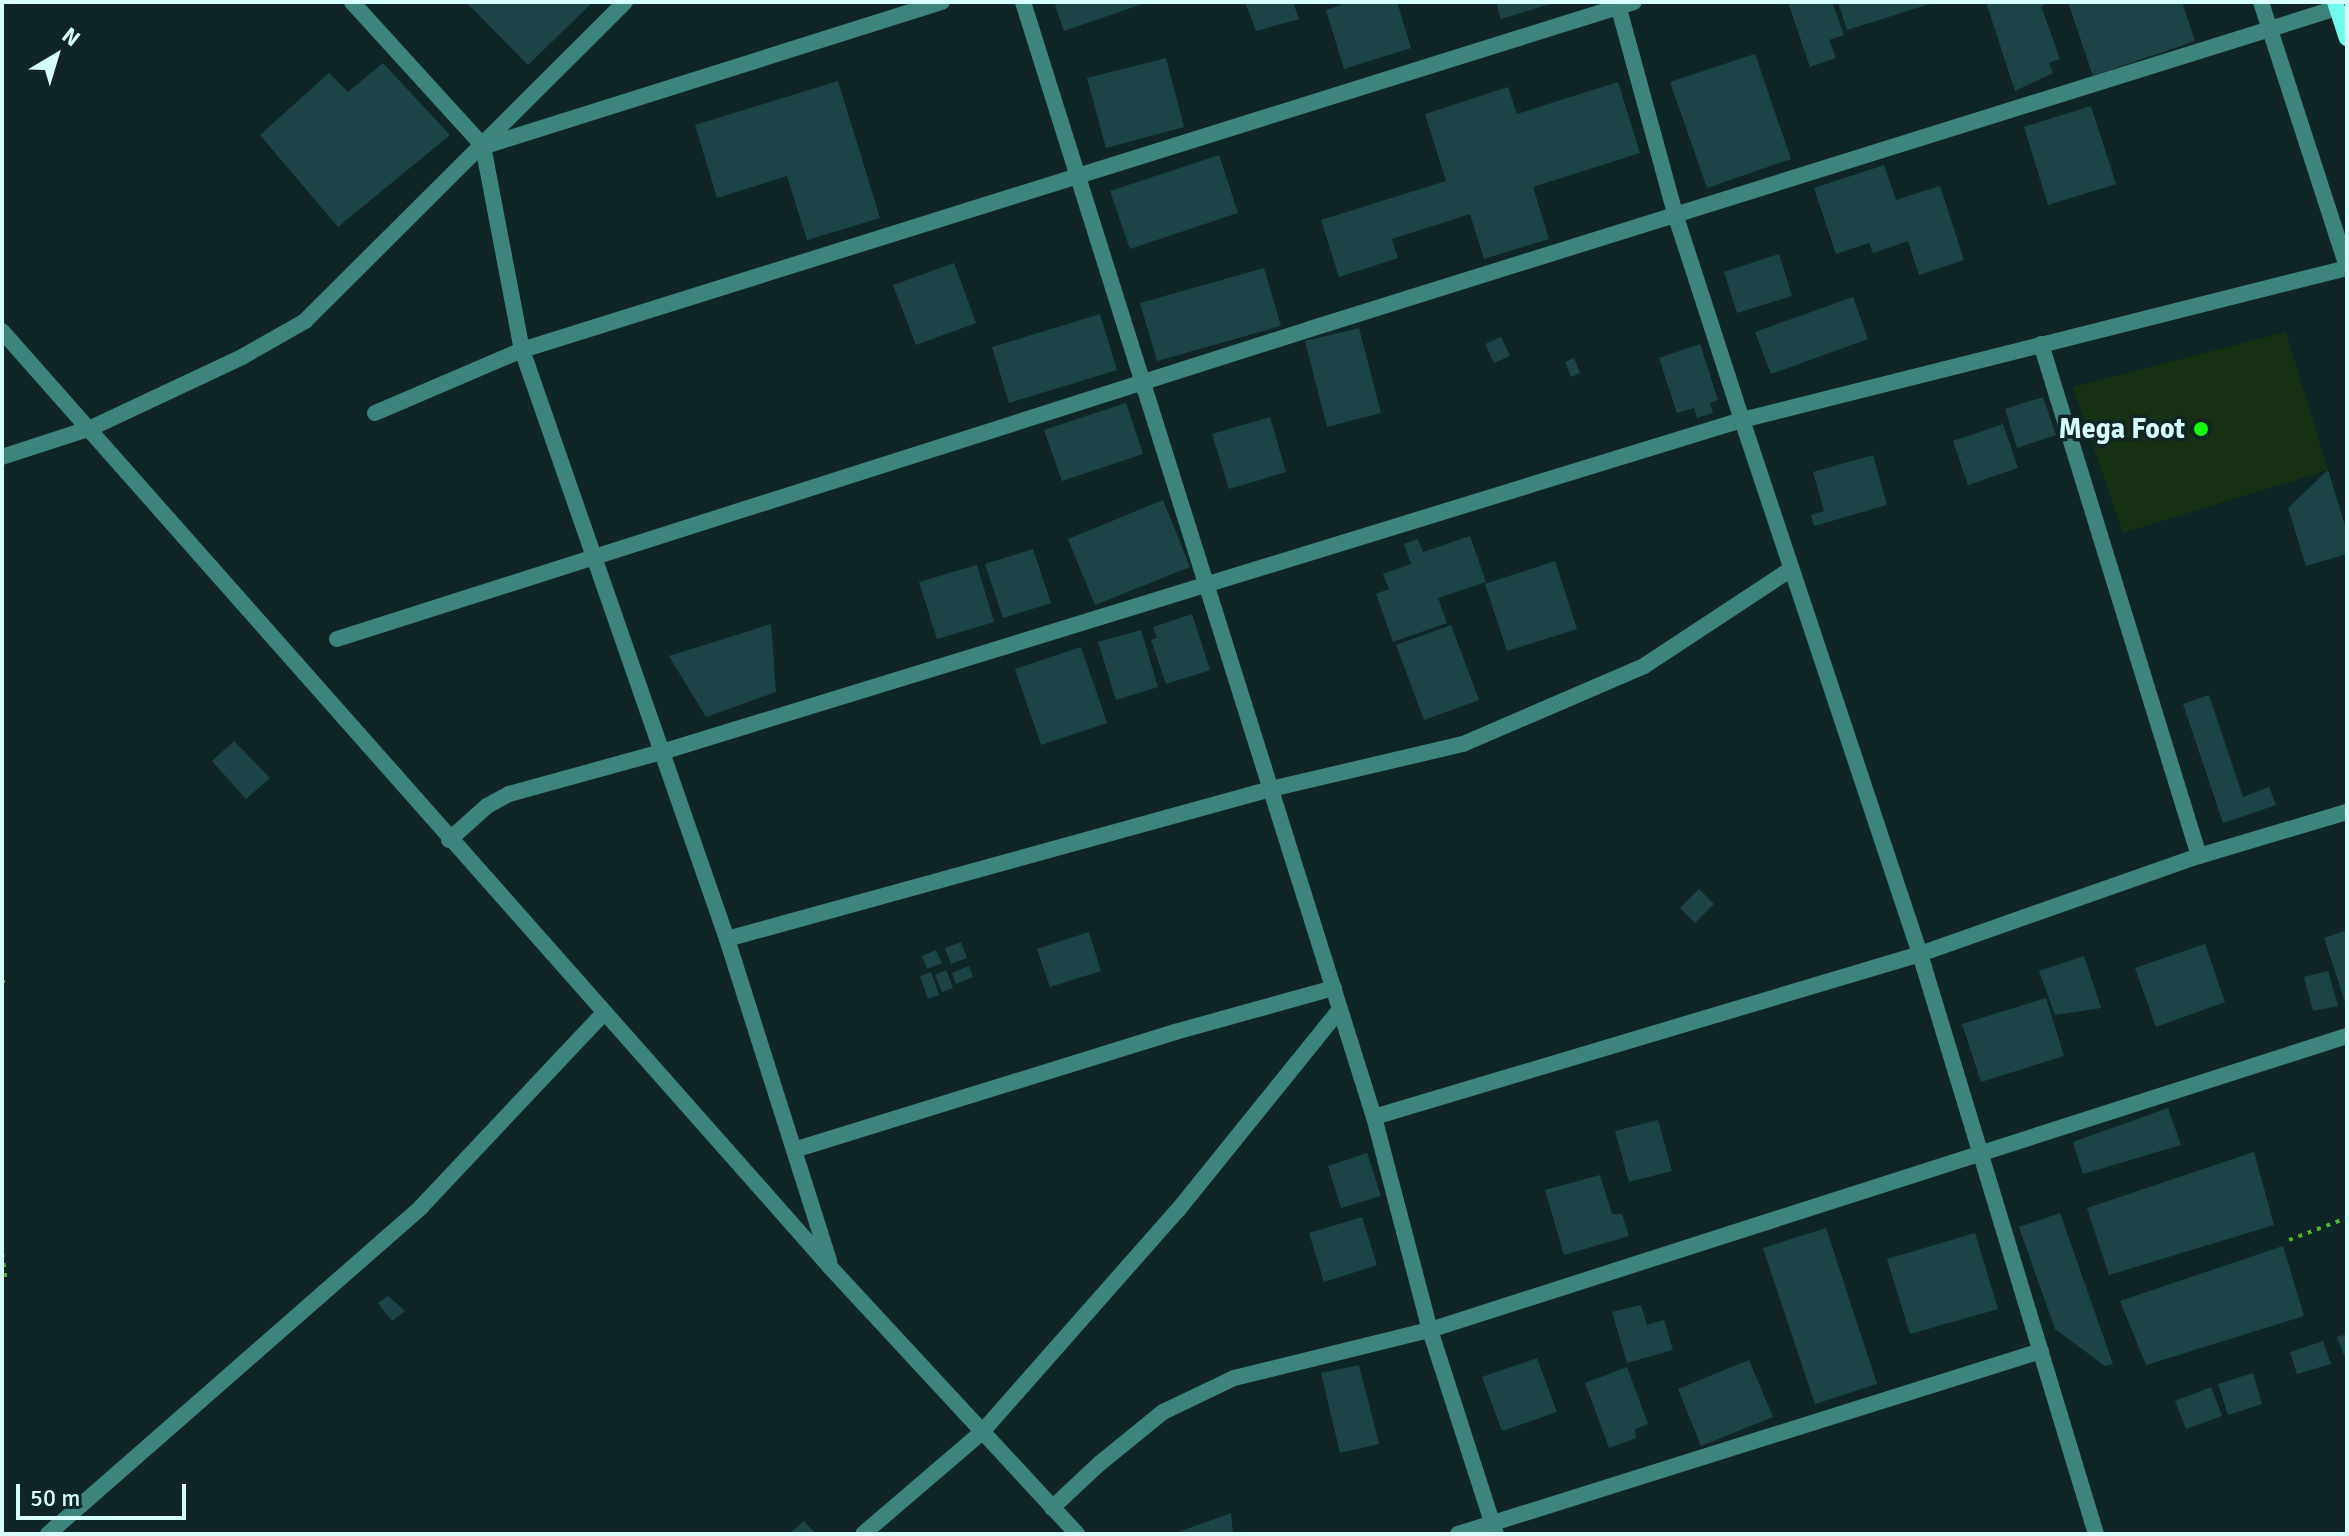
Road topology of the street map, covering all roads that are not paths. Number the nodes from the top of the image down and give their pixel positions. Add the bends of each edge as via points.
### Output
1 (352, 2) edge
2 (625, 2) edge
3 (942, 2) edge
4 (1023, 2) edge
5 (2261, 2) edge
6 (1624, 4) edge
7 (2336, 5) edge
8 (2270, 29) junction
9 (2347, 38) edge
10 (483, 146) junction
11 (1077, 174) junction
12 (1676, 217) junction
13 (2347, 268) edge
14 (2, 331) edge
15 (2041, 344) junction
16 (522, 350) junction
17 (1142, 382) junction
18 (375, 413) dead end
19 (1742, 420) junction
20 (91, 428) junction
21 (2, 457) edge
22 (593, 555) junction
23 (1791, 569) junction
24 (1207, 585) junction
25 (337, 639) dead end
26 (662, 752) junction
27 (1271, 789) junction
28 (2347, 812) edge
29 (449, 840) junction
30 (2199, 856) junction
31 (727, 939) junction
32 (1920, 954) junction
33 (1334, 988) junction
34 (1340, 1009) junction
35 (604, 1013) junction
36 (2347, 1036) edge
37 (1374, 1117) junction
38 (794, 1150) junction
39 (1981, 1152) junction
40 (830, 1267) junction
41 (1430, 1330) junction
42 (2041, 1351) junction
43 (982, 1432) junction
44 (1052, 1508) junction
45 (1494, 1528) edge
46 (48, 1534) edge
47 (863, 1534) edge
48 (1077, 1534) edge
49 (1458, 1534) edge
50 (2096, 1534) edge

1 - 10 street
2 - 10 street
3 - 10 street
4 - 11 street
5 - 8 street
6 - 11 street
6 - 12 street
7 - 8 street
7 - 9 main road
8 - 12 street
8 - 13 street
10 - 16 street
10 - 20 street via 305,321 242,357
11 - 16 street
11 - 17 street
12 - 17 street
12 - 19 street
13 - 15 street
14 - 20 street
15 - 19 street
15 - 30 street
16 - 18 street
16 - 22 street
17 - 22 street
17 - 24 street
19 - 23 street
19 - 24 street
20 - 21 street
20 - 29 street
22 - 25 street
22 - 26 street
23 - 27 street via 1644,666 1463,744
23 - 32 street
24 - 26 street
24 - 27 street
26 - 29 street via 509,794
26 - 31 street
27 - 31 street
27 - 33 street
28 - 30 street
29 - 35 street
30 - 32 street
31 - 38 street
32 - 37 street
32 - 39 street
33 - 34 street
33 - 38 street
34 - 37 street
34 - 43 street via 1178,1210
35 - 40 street
35 - 46 street via 421,1207
36 - 39 street
37 - 41 street
38 - 40 street
39 - 41 street
39 - 42 street
40 - 43 street
41 - 44 street via 1234,1378 1163,1412
41 - 45 street
42 - 45 street
42 - 50 street
43 - 44 street
43 - 47 street
44 - 48 street
45 - 49 street

